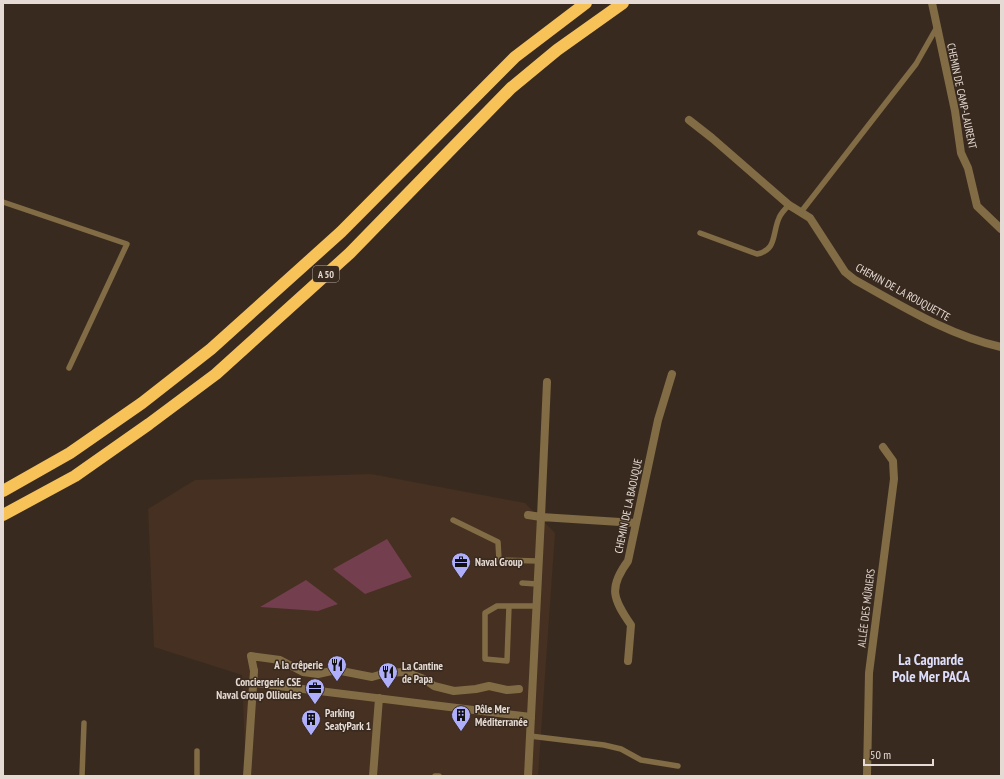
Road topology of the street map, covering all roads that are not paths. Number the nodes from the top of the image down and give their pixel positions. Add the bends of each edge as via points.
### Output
1 (586, 3) edge
2 (624, 3) edge
3 (932, 3) edge
4 (936, 27) junction
5 (689, 120) dead end
6 (3, 202) edge
7 (789, 205) junction
8 (801, 212) junction
9 (1001, 229) edge
10 (700, 233) dead end
11 (1001, 347) edge
12 (69, 368) dead end
13 (672, 374) dead end
14 (547, 382) dead end
15 (882, 447) dead end
16 (3, 491) edge
17 (3, 515) edge
18 (528, 515) dead end
19 (541, 517) junction
20 (453, 520) dead end
21 (636, 523) junction
22 (538, 561) junction
23 (522, 583) dead end
24 (537, 584) junction
25 (509, 606) junction
26 (536, 606) junction
27 (628, 661) dead end
28 (254, 683) junction
29 (519, 688) dead end
30 (380, 698) junction
31 (531, 717) junction
32 (84, 723) dead end
33 (530, 736) junction
34 (197, 751) dead end
35 (678, 766) dead end
36 (82, 776) edge
37 (197, 776) edge
38 (248, 776) edge
39 (373, 776) edge
40 (435, 776) edge
41 (439, 776) edge
42 (528, 776) edge
43 (868, 776) edge

1 - 16 highway, A 50 via 515,58 341,232 211,349 142,403 70,453
2 - 17 highway, A 50 via 557,50 511,88 350,253 216,374 75,476
3 - 4 street, CHEMIN DE CAMP-LAURENT
4 - 8 lane via 916,64
4 - 9 street, CHEMIN DE CAMP-LAURENT via 955,111 961,153 968,168 977,206
5 - 7 street, CHEMIN DE LA ROUQUETTE
6 - 12 lane via 128,244
7 - 8 street, CHEMIN DE LA ROUQUETTE
7 - 10 lane via 779,217 771,248 765,252 757,254
8 - 11 street, CHEMIN DE LA ROUQUETTE via 810,218 845,272 855,280 935,324 975,341
13 - 21 street, CHEMIN DE LA BAOUQUE via 658,420
14 - 19 street
15 - 43 street, ALLÉE DES MÛRIERS via 892,461 894,479 869,673
18 - 19 street
19 - 21 street
19 - 22 street
20 - 22 lane via 498,542 499,560
21 - 27 street, CHEMIN DE LA BAOUQUE via 628,561 618,575 614,593 618,607 631,624
22 - 24 street
23 - 24 lane
24 - 26 street
25 - 25 lane via 497,606 485,613 485,659 507,661
25 - 26 lane
26 - 31 street
28 - 29 street via 251,656 280,660 303,672 318,674 336,670 372,677 405,672 434,686 454,691 489,686 507,690
28 - 30 street
28 - 38 street
30 - 31 street
30 - 39 street
31 - 33 street
32 - 36 lane
33 - 35 lane via 604,745 621,749 641,760
33 - 42 street
34 - 37 lane
40 - 41 lane

